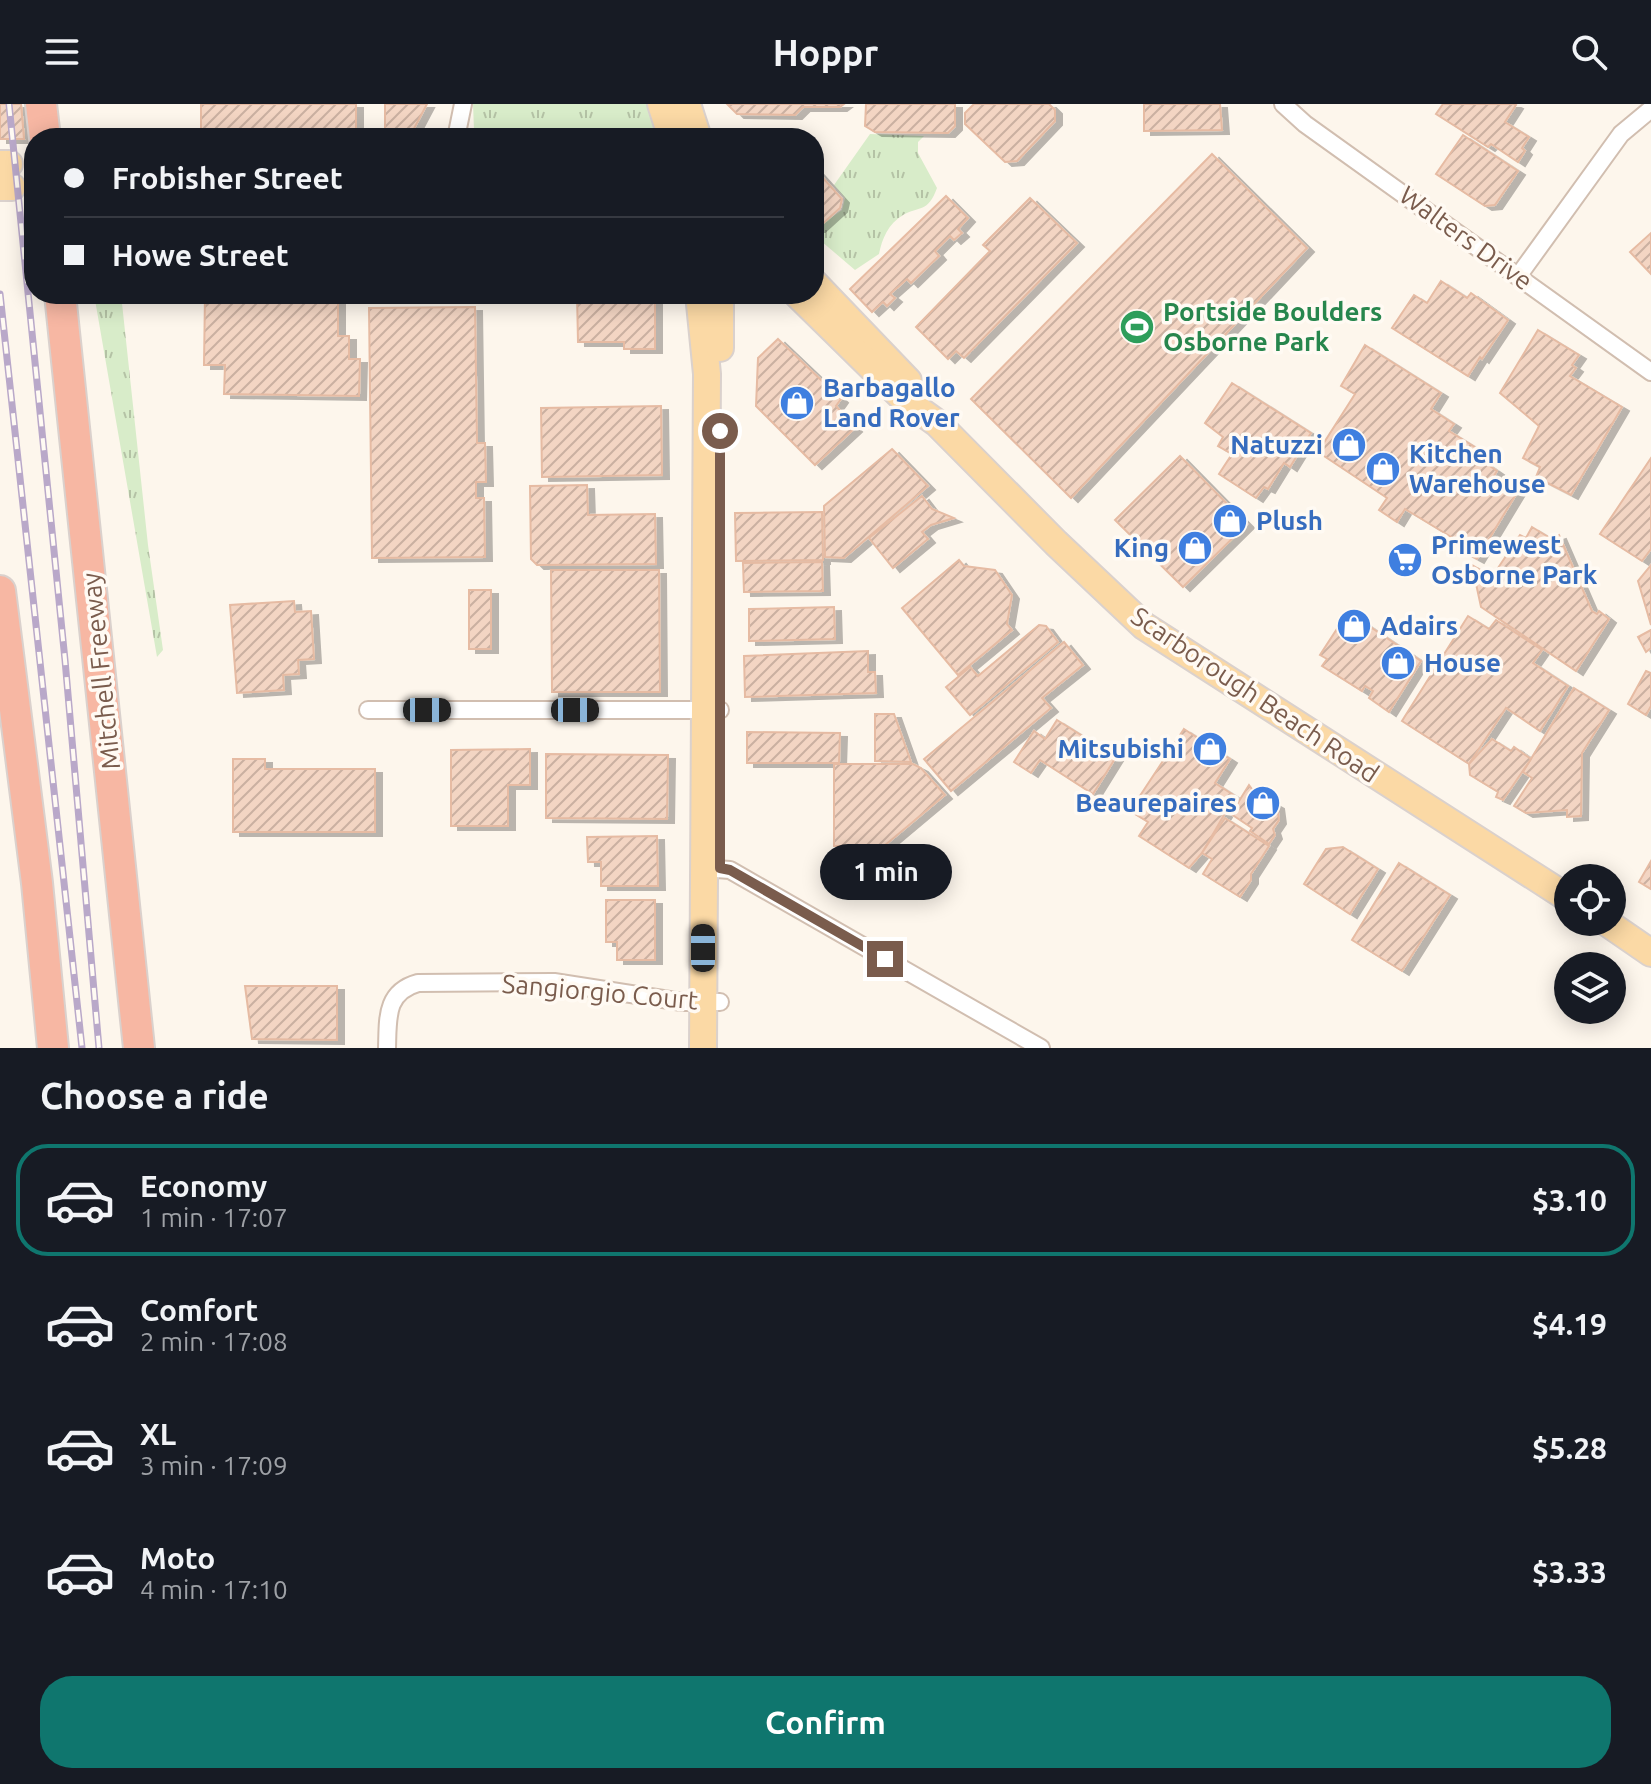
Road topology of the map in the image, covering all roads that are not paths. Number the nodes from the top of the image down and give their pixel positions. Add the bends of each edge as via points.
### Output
1 (661, 104) edge
2 (1283, 104) edge
3 (1651, 109) edge
4 (669, 128) edge
5 (1519, 275) junction
6 (824, 293) edge
7 (61, 304) edge
8 (716, 304) edge
9 (807, 304) edge
10 (1651, 372) edge
11 (937, 423) junction
12 (0, 591) edge
13 (368, 710) dead end
14 (712, 710) junction
15 (712, 868) junction
16 (1554, 889) edge
17 (1626, 936) edge
18 (1651, 953) edge
19 (711, 1002) junction
20 (53, 1048) edge
21 (142, 1048) edge
22 (387, 1048) edge
23 (703, 1048) edge
24 (720, 1048) edge
25 (1041, 1048) edge

1 - 4 main road
2 - 5 street, Walters Drive
3 - 5 street via 1621,134
5 - 10 street, Walters Drive
6 - 11 main road, Scarborough Beach Road via 917,391
7 - 21 highway, Mitchell Freeway
8 - 14 main road
9 - 11 main road, Scarborough Beach Road via 905,400
11 - 16 main road, Scarborough Beach Road via 1144,626
12 - 20 highway
13 - 14 street
14 - 15 main road
15 - 19 main road
15 - 25 street via 730,870
17 - 18 main road
19 - 22 street, Sangiorgio Court via 554,982 418,983 393,997
19 - 23 main road
19 - 24 main road

